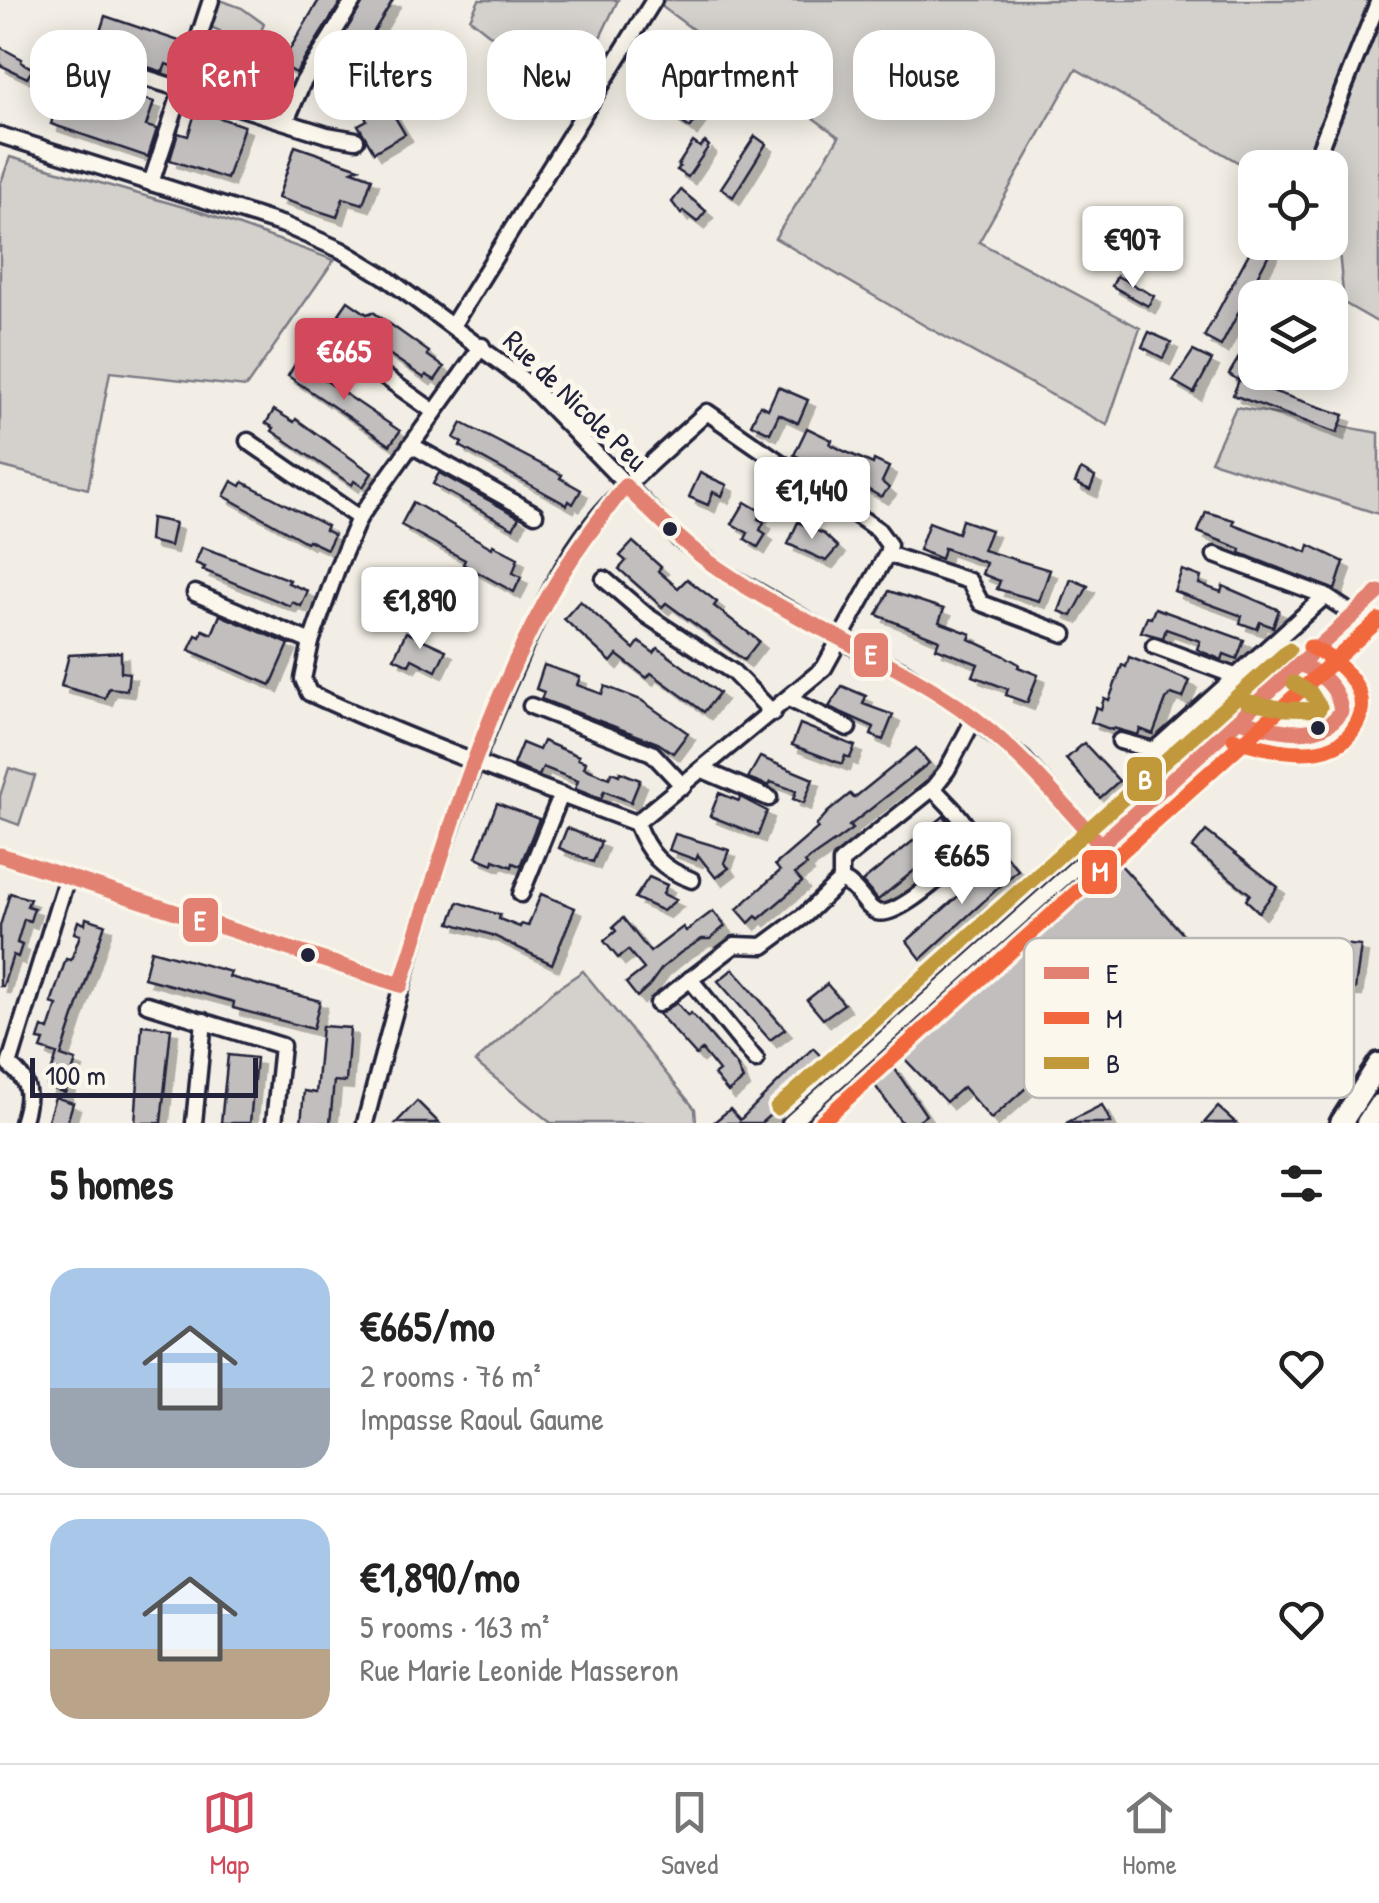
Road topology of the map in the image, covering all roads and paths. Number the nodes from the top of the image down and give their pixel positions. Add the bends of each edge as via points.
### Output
1 (212, 0) edge
2 (354, 0) edge
3 (654, 0) edge
4 (1379, 0) edge
5 (202, 30) edge
6 (172, 120) edge
7 (283, 120) edge
8 (286, 121) junction
9 (0, 135) edge
10 (356, 140) dead end
11 (1319, 150) edge
12 (151, 183) junction
13 (452, 326) junction
14 (322, 332) dead end
15 (482, 346) junction
16 (433, 412) junction
17 (248, 442) dead end
18 (411, 445) junction
19 (626, 486) junction
20 (535, 514) dead end
21 (359, 518) junction
22 (887, 554) junction
23 (1215, 555) dead end
24 (604, 579) dead end
25 (1379, 592) edge
26 (195, 593) dead end
27 (1326, 596) junction
28 (1354, 615) junction
29 (1064, 634) dead end
30 (840, 640) junction
31 (310, 642) junction
32 (1154, 646) dead end
33 (1235, 676) junction
34 (789, 699) junction
35 (532, 706) dead end
36 (772, 713) junction
37 (974, 719) junction
38 (848, 728) dead end
39 (1120, 741) dead end
40 (1160, 745) junction
41 (474, 761) junction
42 (702, 770) junction
43 (1180, 773) junction
44 (683, 786) junction
45 (932, 788) junction
46 (561, 795) junction
47 (769, 798) dead end
48 (636, 824) junction
49 (1100, 845) junction
50 (0, 855) edge
51 (67, 877) junction
52 (692, 880) dead end
53 (841, 880) junction
54 (520, 894) dead end
55 (690, 979) junction
56 (401, 985) junction
57 (147, 1004) dead end
58 (658, 1004) dead end
59 (204, 1021) junction
60 (756, 1060) dead end
61 (4, 1064) edge
62 (1379, 1064) edge
63 (1367, 1084) junction
64 (1379, 1105) edge
65 (22, 1123) edge
66 (194, 1123) edge
67 (274, 1123) edge
68 (365, 1123) edge
69 (790, 1123) edge
70 (1332, 1123) edge
71 (1341, 1123) edge
72 (1367, 1123) edge

1 - 5 street
2 - 8 street
3 - 13 street
4 - 11 street
6 - 12 street
7 - 8 street
8 - 10 street
9 - 12 street, Rue de Nicole Peu
12 - 13 street, Rue de Nicole Peu via 249,212 341,250
13 - 15 street, Rue de Nicole Peu
14 - 16 street
15 - 16 street
15 - 19 street, Rue de Nicole Peu via 566,420
16 - 18 street
17 - 21 street
18 - 20 street
18 - 21 street
19 - 22 street via 706,412 878,530 889,545
19 - 30 street, Rue de Nicole Peu via 723,572
19 - 41 street via 552,586
21 - 31 street
22 - 29 street via 969,581 981,603
22 - 30 street
23 - 27 street
24 - 36 street via 734,672
25 - 28 street
26 - 31 street
27 - 28 street
27 - 33 street
28 - 43 street
30 - 34 street via 824,668
30 - 37 street, Rue de Nicole Peu via 903,671
31 - 41 street via 304,679 309,693
32 - 33 street
33 - 40 street
34 - 36 street
34 - 38 street
35 - 44 street via 652,754
36 - 42 street
37 - 45 street
37 - 49 street, Rue de Nicole Peu via 1023,758
39 - 40 street via 1153,750
40 - 43 street
41 - 46 street
41 - 56 street
42 - 44 street
42 - 47 street
43 - 49 street
44 - 48 street
45 - 53 street via 841,862
45 - 53 street via 971,831 970,852 895,912 878,913
46 - 48 street
46 - 54 street
48 - 52 street via 668,871
49 - 69 street
50 - 51 street
51 - 56 street
51 - 61 street
53 - 55 street via 763,946 734,946
55 - 58 street
55 - 60 street
56 - 68 street
57 - 59 street
59 - 66 street
59 - 67 street via 282,1046
61 - 65 street via 28,1085
62 - 63 main road
63 - 70 street
63 - 71 main road
64 - 72 main road

